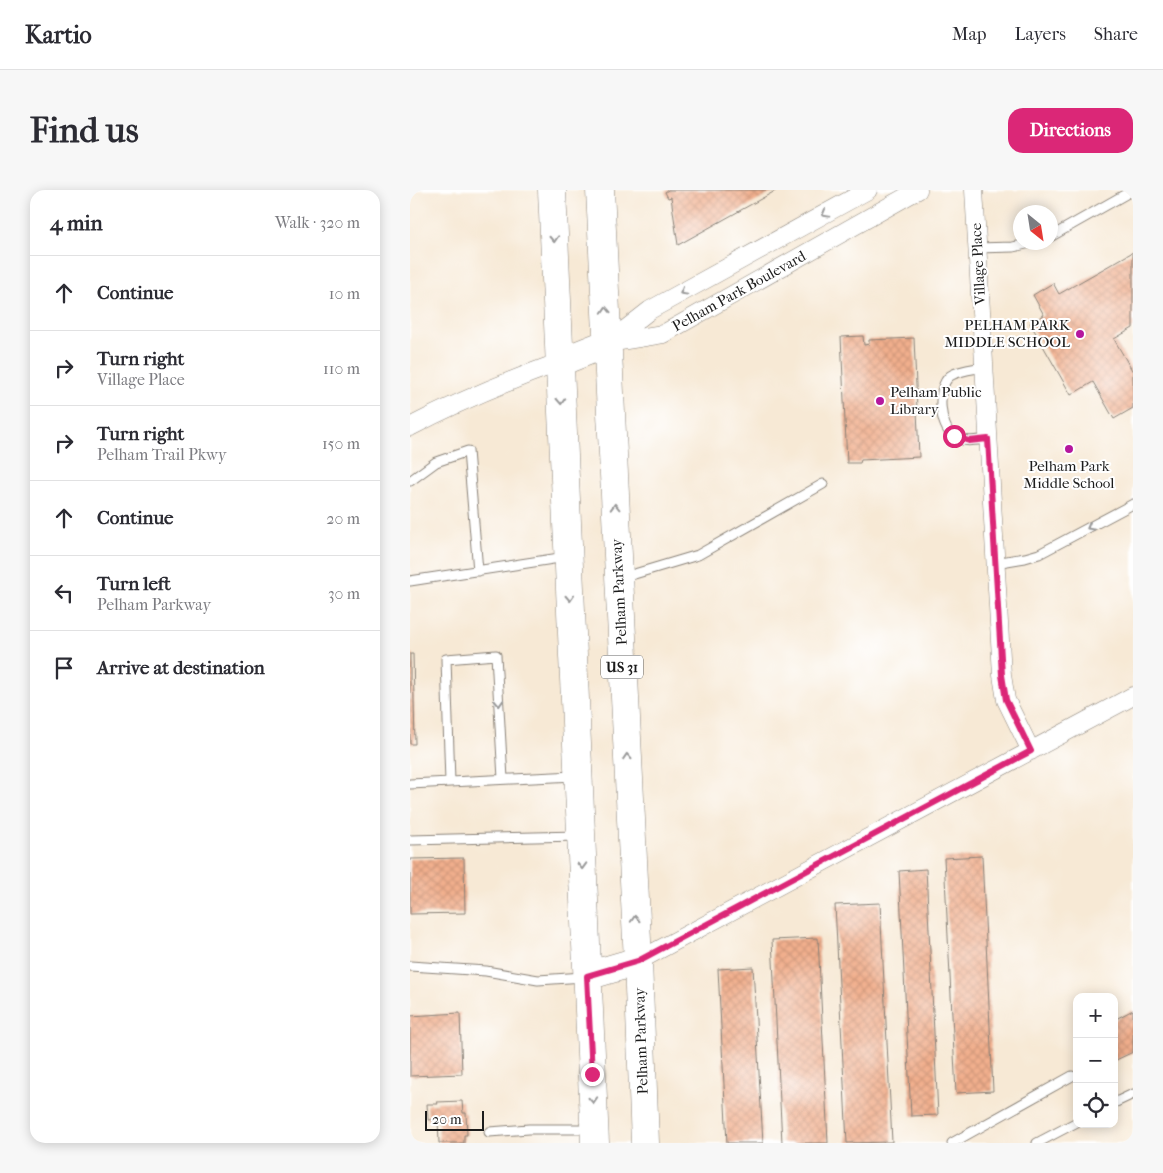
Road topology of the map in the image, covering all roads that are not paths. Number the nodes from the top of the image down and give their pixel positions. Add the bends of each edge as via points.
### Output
1 (552, 190) edge
2 (600, 190) edge
3 (868, 190) edge
4 (918, 190) edge
5 (974, 190) edge
6 (1133, 190) edge
7 (1058, 232) edge
8 (1013, 247) edge
9 (977, 248) junction
10 (608, 343) junction
11 (560, 362) junction
12 (984, 366) junction
13 (410, 426) edge
14 (988, 439) junction
15 (410, 480) edge
16 (823, 484) dead end
17 (1133, 504) edge
18 (568, 556) junction
19 (995, 563) junction
20 (478, 570) junction
21 (618, 579) junction
22 (410, 581) edge
23 (1133, 696) edge
24 (1031, 751) junction
25 (578, 776) junction
26 (503, 779) junction
27 (450, 782) junction
28 (410, 784) edge
29 (581, 836) junction
30 (410, 840) edge
31 (638, 961) junction
32 (410, 966) edge
33 (587, 976) junction
34 (1072, 1076) dead end
35 (1133, 1094) edge
36 (1118, 1101) edge
37 (1073, 1124) edge
38 (489, 1132) dead end
39 (594, 1136) edge
40 (644, 1143) edge
41 (952, 1143) edge
42 (1037, 1143) edge

1 -> 11 main road
10 -> 2 main road, Pelham Parkway / US 31
3 -> 10 street, Pelham Park Boulevard via 650,310
4 - 10 street, Pelham Park Boulevard via 663,334
5 - 9 street, Village Place
6 - 7 lane
8 - 9 lane
9 - 12 street, Village Place
10 - 11 main road
21 -> 10 main road, Pelham Parkway / US 31
11 - 13 street via 459,402
11 -> 18 main road
12 - 14 street, Village Place
12 - 14 lane via 951,376 942,388 941,397 945,426 954,436 969,441
14 - 19 street, Village Place
15 - 20 lane via 436,462 468,451
16 - 21 lane via 698,556
17 -> 19 lane via 1039,554
18 - 20 lane
18 -> 25 main road
19 - 24 street, Village Place via 1006,700
20 - 22 lane
31 -> 21 main road, Pelham Parkway / US 31
23 - 24 street
24 - 31 street
25 - 26 lane
25 - 29 main road
26 - 27 lane
27 -> 26 lane via 446,659 496,655
27 - 28 lane
29 - 30 lane
29 -> 33 main road
31 - 33 main road
31 - 40 main road, Pelham Parkway / US 31
32 - 33 lane via 486,971 538,980
33 -> 39 main road
34 - 41 lane
35 - 36 lane
37 - 42 lane
38 - 39 lane via 529,1129

